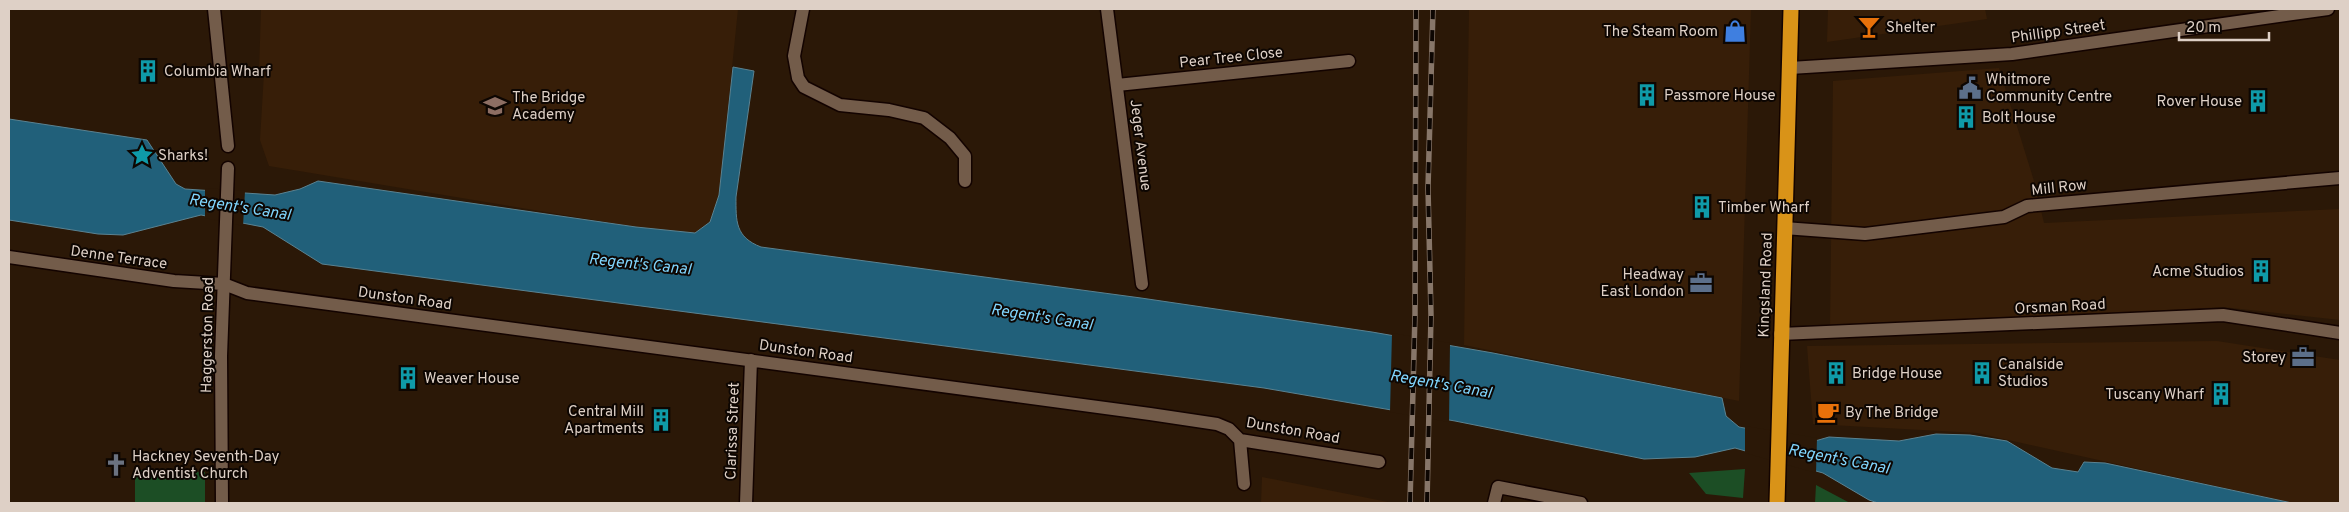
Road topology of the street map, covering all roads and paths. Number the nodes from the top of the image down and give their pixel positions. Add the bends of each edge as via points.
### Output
1 (214, 9) edge
2 (803, 9) edge
3 (1107, 9) edge
4 (1791, 9) edge
5 (2328, 9) edge
6 (1349, 61) dead end
7 (1790, 68) junction
8 (1117, 85) junction
9 (228, 146) dead end
10 (228, 168) dead end
11 (2340, 178) edge
12 (965, 181) dead end
13 (1784, 228) junction
14 (9, 257) edge
15 (224, 284) junction
16 (1142, 284) dead end
17 (2340, 333) edge
18 (1780, 334) junction
19 (750, 360) junction
20 (1240, 440) junction
21 (1379, 462) dead end
22 (1244, 484) dead end
23 (1777, 499) edge
24 (222, 503) edge
25 (746, 503) edge
26 (1494, 503) edge
27 (1581, 503) edge

1 - 9 street
2 - 12 street via 794,56 798,78 804,87 840,105 889,110 924,118 950,138 964,156
3 - 8 street, Jeger Avenue
4 - 7 highway, Kingsland Road
5 - 7 street, Phillipp Street via 2012,54
6 - 8 street, Pear Tree Close
7 - 13 highway, Kingsland Road
8 - 16 street, Jeger Avenue
10 - 15 street, Haggerston Road
11 - 13 street, Mill Row via 2027,206 2004,216 1866,234
13 - 18 highway, Kingsland Road
14 - 15 street, Denne Terrace via 174,281
15 - 19 street, Dunston Road via 247,292
15 - 24 street, Haggerston Road
17 - 18 street, Orsman Road via 2223,315
18 - 23 highway, Kingsland Road
19 - 20 street, Dunston Road via 1216,424 1229,429
19 - 25 street, Clarissa Street
20 - 21 street, Dunston Road
20 - 22 street
26 - 27 street via 1498,487

